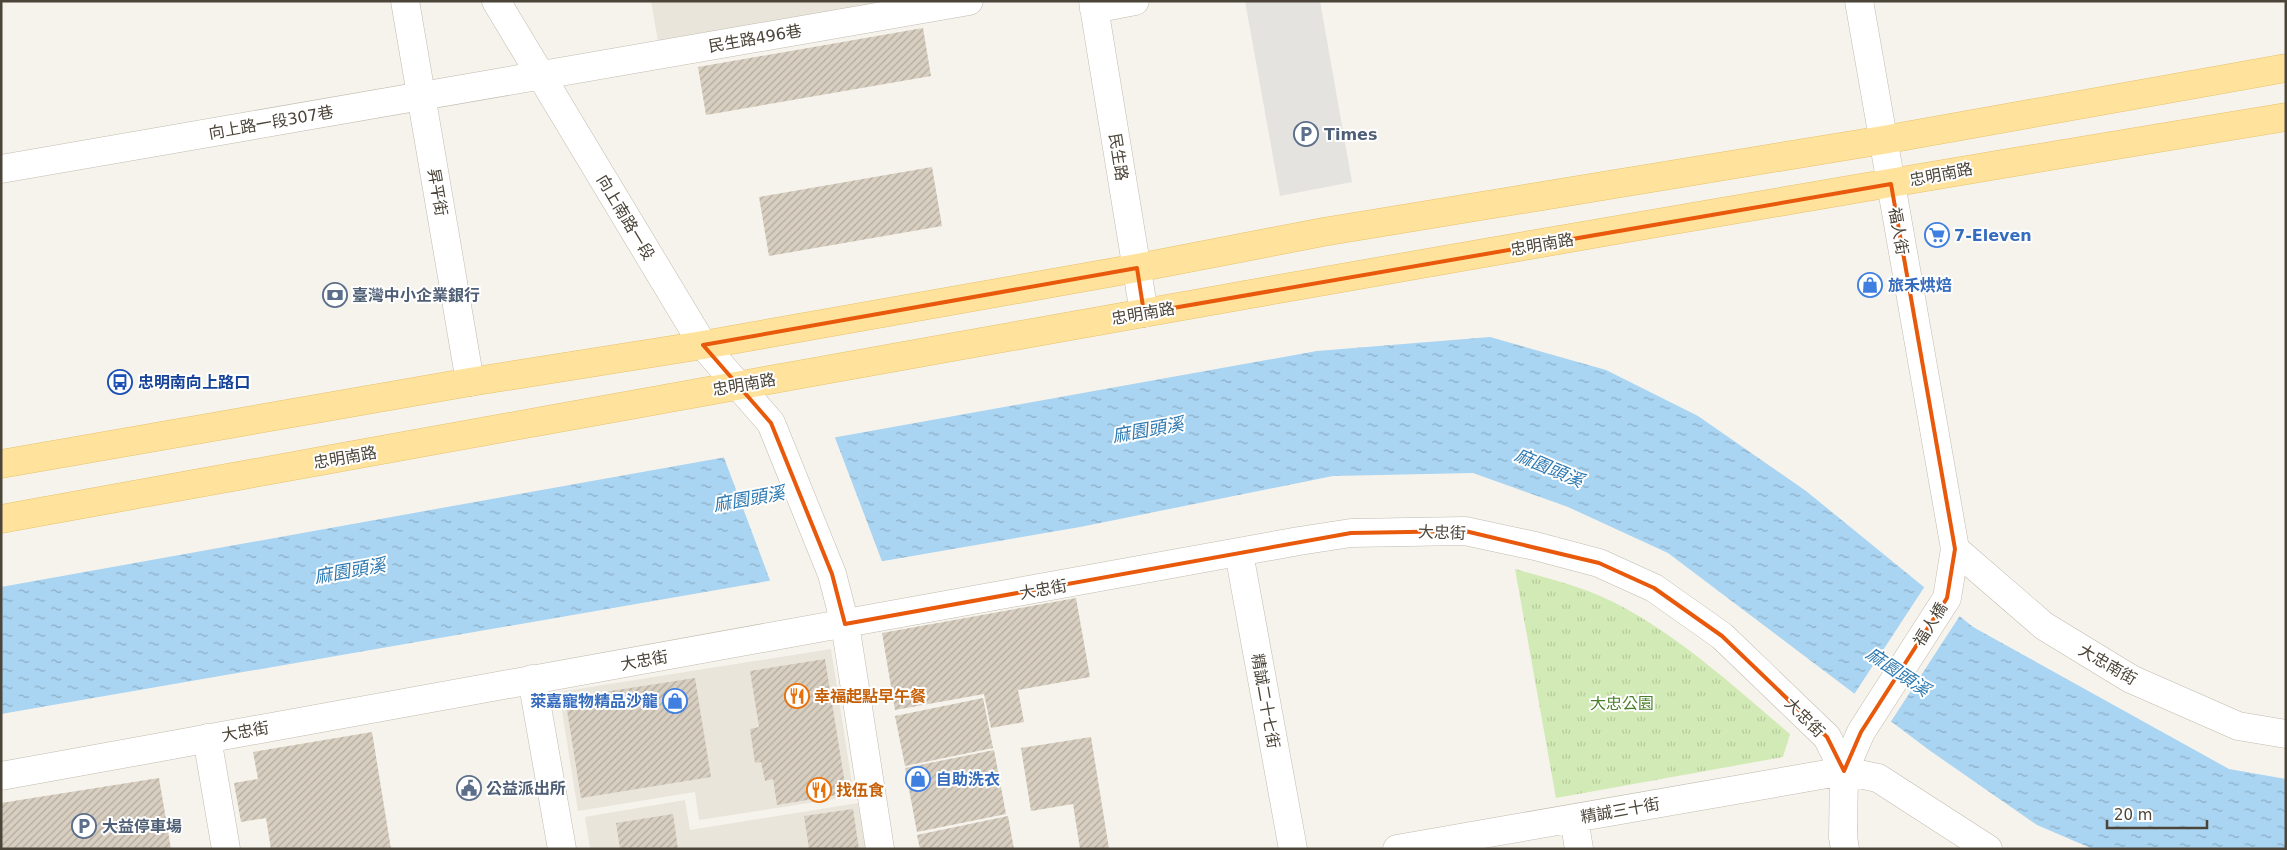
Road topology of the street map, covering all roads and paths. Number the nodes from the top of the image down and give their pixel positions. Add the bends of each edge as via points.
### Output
1 (405, 1) edge
2 (496, 1) edge
3 (969, 1) edge
4 (1135, 1) edge
5 (1859, 1) edge
6 (1093, 5) edge
7 (2286, 68) edge
8 (541, 75) junction
9 (422, 96) junction
10 (2286, 117) edge
11 (1883, 140) junction
12 (1, 169) edge
13 (1891, 184) junction
14 (1137, 268) junction
15 (1144, 313) junction
16 (703, 345) junction
17 (470, 382) junction
18 (739, 385) junction
19 (1, 464) edge
20 (1, 519) edge
21 (1955, 549) junction
22 (1239, 553) junction
23 (845, 624) junction
24 (532, 679) junction
25 (2286, 734) edge
26 (207, 738) junction
27 (1844, 771) junction
28 (1, 776) edge
29 (1574, 818) junction
30 (226, 849) edge
31 (562, 849) edge
32 (880, 849) edge
33 (1293, 849) edge
34 (1397, 849) edge
35 (1579, 849) edge
36 (1845, 849) edge
37 (1988, 849) edge

1 - 9 street, 昇平街
2 - 8 street, 向上南路一段
3 - 8 street, 民生路496巷
4 - 6 street
5 - 11 street, 福人街
6 - 14 street, 民生路
7 - 11 main road
8 - 9 street, 向上路一段307巷
8 - 16 street, 向上南路一段
9 - 12 street, 向上路一段307巷
9 - 17 street, 昇平街
10 - 13 main road, 忠明南路
11 - 13 street, 福人街
11 - 14 main road via 1323,232
13 - 15 main road, 忠明南路
13 - 21 street, 福人街
14 - 15 street, 民生路
14 - 16 main road
15 - 18 main road, 忠明南路
16 - 17 main road
16 - 18 street, 向上南路一段
17 - 19 main road
18 - 20 main road, 忠明南路
18 - 23 street, 向上南路一段 via 770,423 832,574
21 - 25 street, 大忠南街 via 2044,626 2131,679 2238,726
21 - 27 street, 福人橋 via 1947,598 1861,732
22 - 23 street, 大忠街
22 - 27 street, 大忠街 via 1351,533 1465,531 1599,563 1654,588 1722,636 1827,737
22 - 33 street, 精誠二十七街
23 - 24 street, 大忠街
23 - 32 street
24 - 26 street, 大忠街
24 - 31 street
26 - 28 street, 大忠街
26 - 30 street
27 - 29 street, 精誠三十街
27 - 36 street
27 - 37 street via 1878,778
29 - 34 street, 精誠三十街
29 - 35 street

